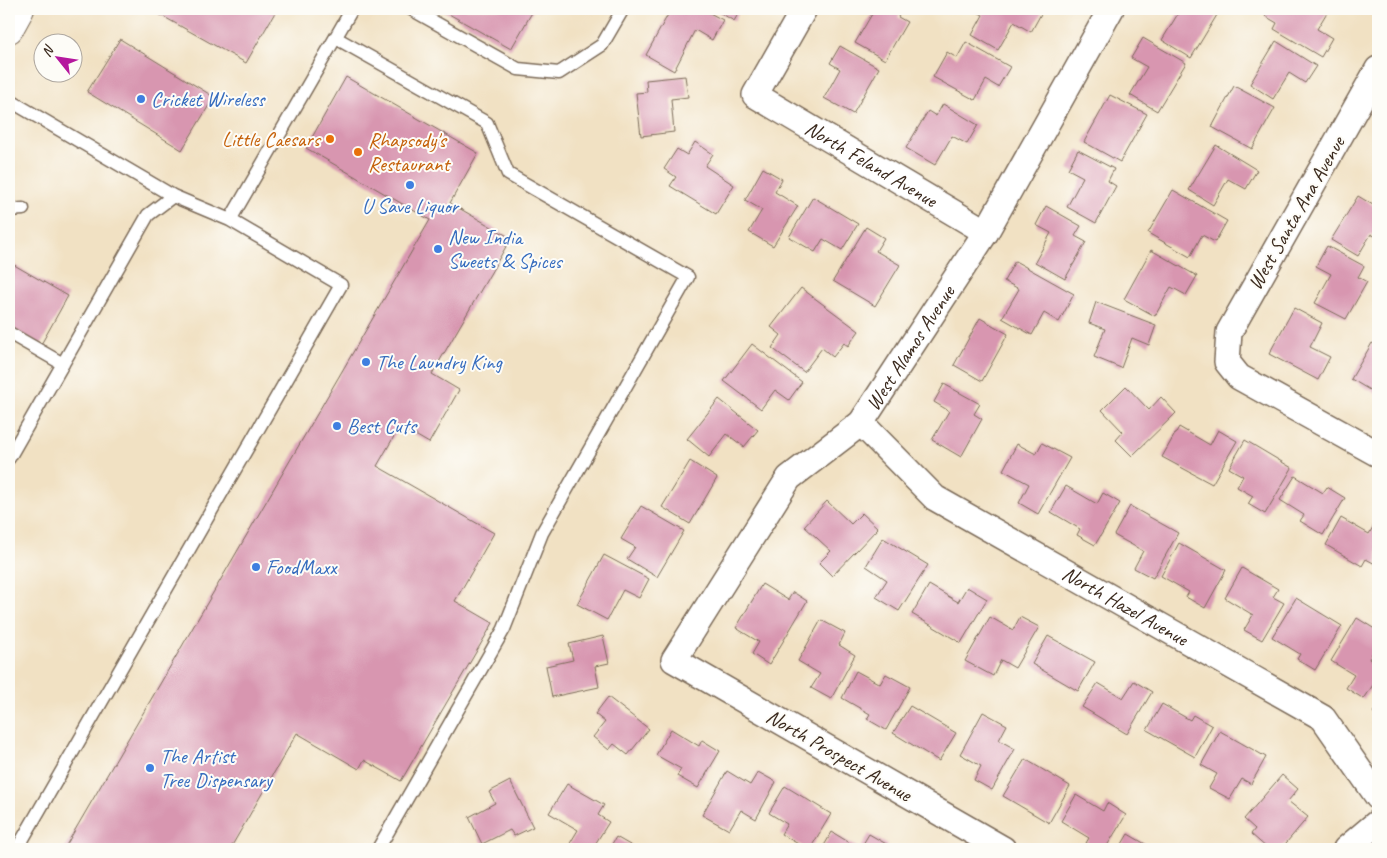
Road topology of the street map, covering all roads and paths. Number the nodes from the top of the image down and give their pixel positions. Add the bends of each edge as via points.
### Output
1 (20, 9) edge
2 (352, 9) edge
3 (411, 9) edge
4 (623, 9) edge
5 (804, 9) edge
6 (1111, 9) edge
7 (9, 29) edge
8 (336, 38) junction
9 (1378, 68) edge
10 (9, 100) edge
11 (173, 196) junction
12 (23, 209) dead end
13 (9, 210) edge
14 (230, 220) junction
15 (986, 232) junction
16 (9, 333) edge
17 (63, 364) junction
18 (861, 423) junction
19 (1378, 454) edge
20 (9, 458) edge
21 (674, 660) joint
22 (1378, 797) edge
23 (1378, 822) edge
24 (16, 849) edge
25 (378, 849) edge
26 (1003, 849) edge
27 (1346, 849) edge

1 - 7 main road
2 - 8 lane
3 - 4 lane via 518,69 559,73 602,45
5 - 15 street, North Feland Avenue via 755,96
6 - 15 street, West Alamos Avenue
8 - 14 lane
8 - 25 lane via 487,123 508,174 688,277 542,533 504,630
9 - 19 street, West Santa Ana Avenue via 1229,332 1227,362 1239,377
10 - 11 lane
11 - 14 lane
11 - 17 lane via 148,215
12 - 13 lane
14 - 24 lane via 341,285
15 - 18 street, West Alamos Avenue
16 - 17 lane
17 - 20 lane
18 - 21 street, West Alamos Avenue via 789,478
18 - 22 street, North Hazel Avenue via 935,498 1324,718
21 - 26 street, North Prospect Avenue
23 - 27 street

